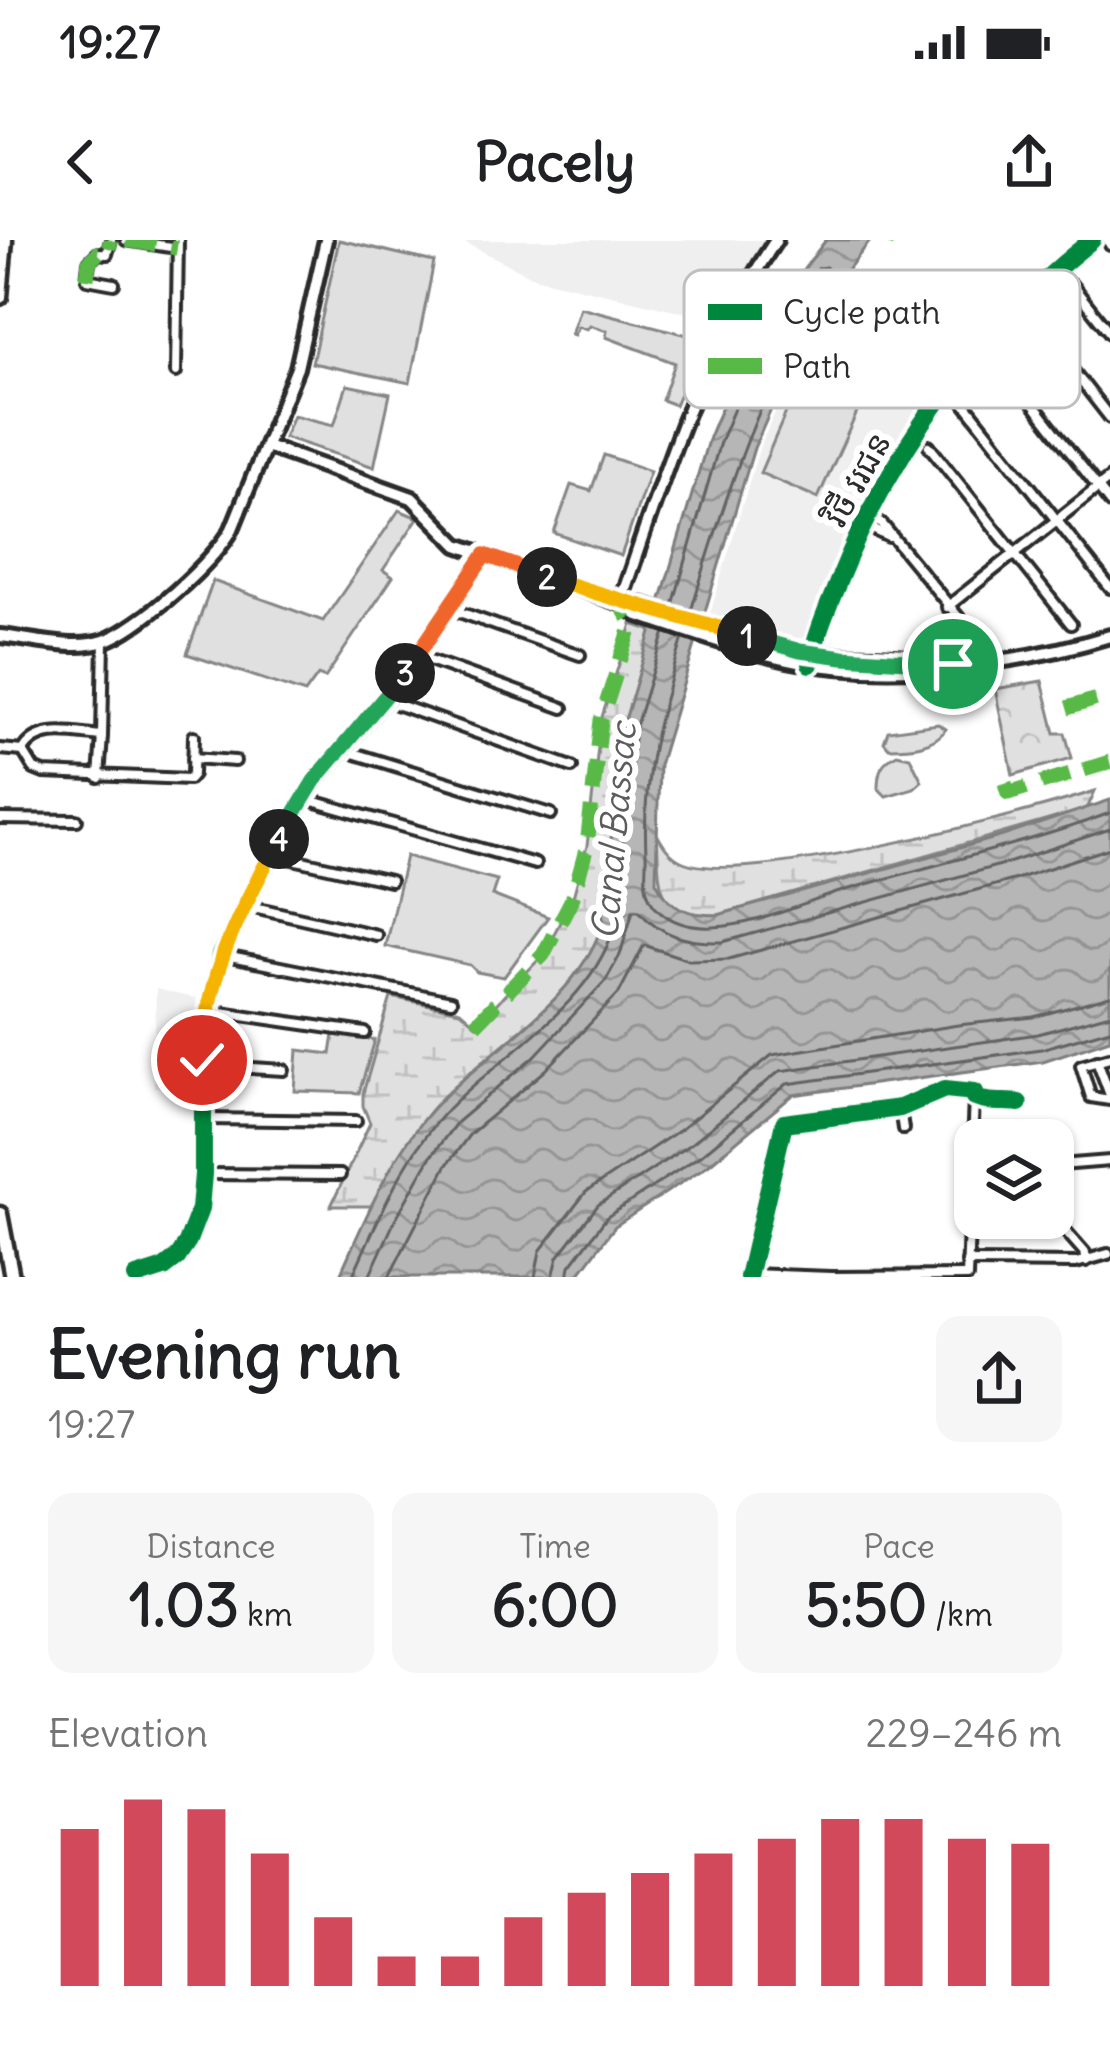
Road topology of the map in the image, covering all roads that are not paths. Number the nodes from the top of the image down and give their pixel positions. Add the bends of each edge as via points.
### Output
1 (5, 240) edge
2 (111, 240) edge
3 (126, 240) edge
4 (326, 240) edge
5 (776, 240) edge
6 (1092, 240) edge
7 (177, 244) edge
8 (2, 264) edge
9 (758, 270) edge
10 (1058, 270) edge
11 (114, 284) dead end
12 (1080, 295) edge
13 (0, 297) edge
14 (1110, 333) edge
15 (176, 372) dead end
16 (1080, 380) edge
17 (689, 408) edge
18 (935, 408) edge
19 (968, 408) edge
20 (1036, 408) edge
21 (1110, 418) edge
22 (266, 446) junction
23 (928, 446) dead end
24 (1110, 478) edge
25 (1098, 487) junction
26 (1110, 503) edge
27 (1057, 520) junction
28 (866, 521) junction
29 (480, 553) junction
30 (1015, 554) junction
31 (1110, 588) edge
32 (620, 603) junction
33 (448, 608) junction
34 (947, 608) junction
35 (1071, 624) dead end
36 (0, 636) edge
37 (1110, 636) edge
38 (104, 641) junction
39 (580, 655) dead end
40 (980, 655) junction
41 (416, 656) junction
42 (811, 658) junction
43 (385, 700) junction
44 (563, 708) dead end
45 (103, 736) junction
46 (194, 736) dead end
47 (0, 749) edge
48 (340, 749) junction
49 (22, 751) junction
50 (194, 758) junction
51 (235, 761) dead end
52 (572, 767) dead end
53 (99, 778) junction
54 (302, 798) junction
55 (551, 814) dead end
56 (0, 819) edge
57 (76, 820) dead end
58 (271, 854) junction
59 (535, 864) dead end
60 (390, 881) dead end
61 (245, 905) junction
62 (376, 934) dead end
63 (220, 955) junction
64 (451, 1001) dead end
65 (207, 1010) junction
66 (365, 1033) dead end
67 (1110, 1057) edge
68 (1097, 1060) junction
69 (202, 1065) junction
70 (284, 1070) dead end
71 (974, 1097) junction
72 (1110, 1098) edge
73 (1019, 1103) dead end
74 (900, 1108) junction
75 (203, 1119) junction
76 (973, 1119) edge
77 (356, 1121) dead end
78 (903, 1129) dead end
79 (1110, 1161) edge
80 (1074, 1165) edge
81 (203, 1174) junction
82 (340, 1175) dead end
83 (0, 1214) edge
84 (968, 1239) edge
85 (1073, 1239) edge
86 (1108, 1254) edge
87 (1086, 1261) junction
88 (967, 1262) junction
89 (749, 1275) edge
90 (8, 1276) edge
91 (967, 1276) edge
92 (136, 1277) edge
93 (832, 1277) edge

1 - 8 main road
2 - 11 street via 107,254 89,262 87,279
3 - 7 street
4 - 22 main road via 298,368
5 - 9 main road
6 - 10 main road, វិថី វរជន
7 - 15 street
8 - 13 main road
12 - 14 street
16 - 21 street
17 - 32 main road
18 - 28 main road, វិថី វរជន
19 - 27 street
20 - 25 street
22 - 29 main road via 412,498 449,539
22 - 38 main road via 218,554
23 - 30 street
24 - 25 street
25 - 26 street
25 - 27 street
27 - 30 street
27 - 31 street
28 - 34 street via 882,524
28 - 42 main road, វិថី វរជន
29 - 32 main road
29 - 33 street
30 - 34 street
30 - 35 street
32 - 42 main road
33 - 39 street
33 - 41 street
34 - 40 street
36 - 38 main road
37 - 40 main road via 1060,650
38 - 45 street
40 - 42 main road via 891,671
41 - 43 street
41 - 44 street
43 - 48 street
43 - 52 street
45 - 49 street via 48,733
45 - 53 street
46 - 50 street
47 - 49 street
48 - 54 street
48 - 55 street
49 - 53 street via 44,773
50 - 51 street
50 - 53 street via 189,779
54 - 58 street
54 - 59 street
56 - 57 street
58 - 60 street
58 - 61 street
61 - 62 street
61 - 63 street
63 - 64 street
63 - 65 street
65 - 66 street
65 - 69 street
67 - 68 street
68 - 72 street
68 - 72 street via 1081,1070 1091,1097
69 - 70 street
69 - 75 street
71 - 73 street
71 - 74 street via 945,1089
71 - 76 street
74 - 78 street
74 - 89 street via 784,1123
75 - 77 street
75 - 81 street
79 - 80 street
81 - 82 street
81 - 92 street via 188,1244 164,1268
83 - 90 main road
84 - 88 street
85 - 87 street
86 - 87 street
87 - 88 street
88 - 91 street
89 - 93 street
91 - 93 street

